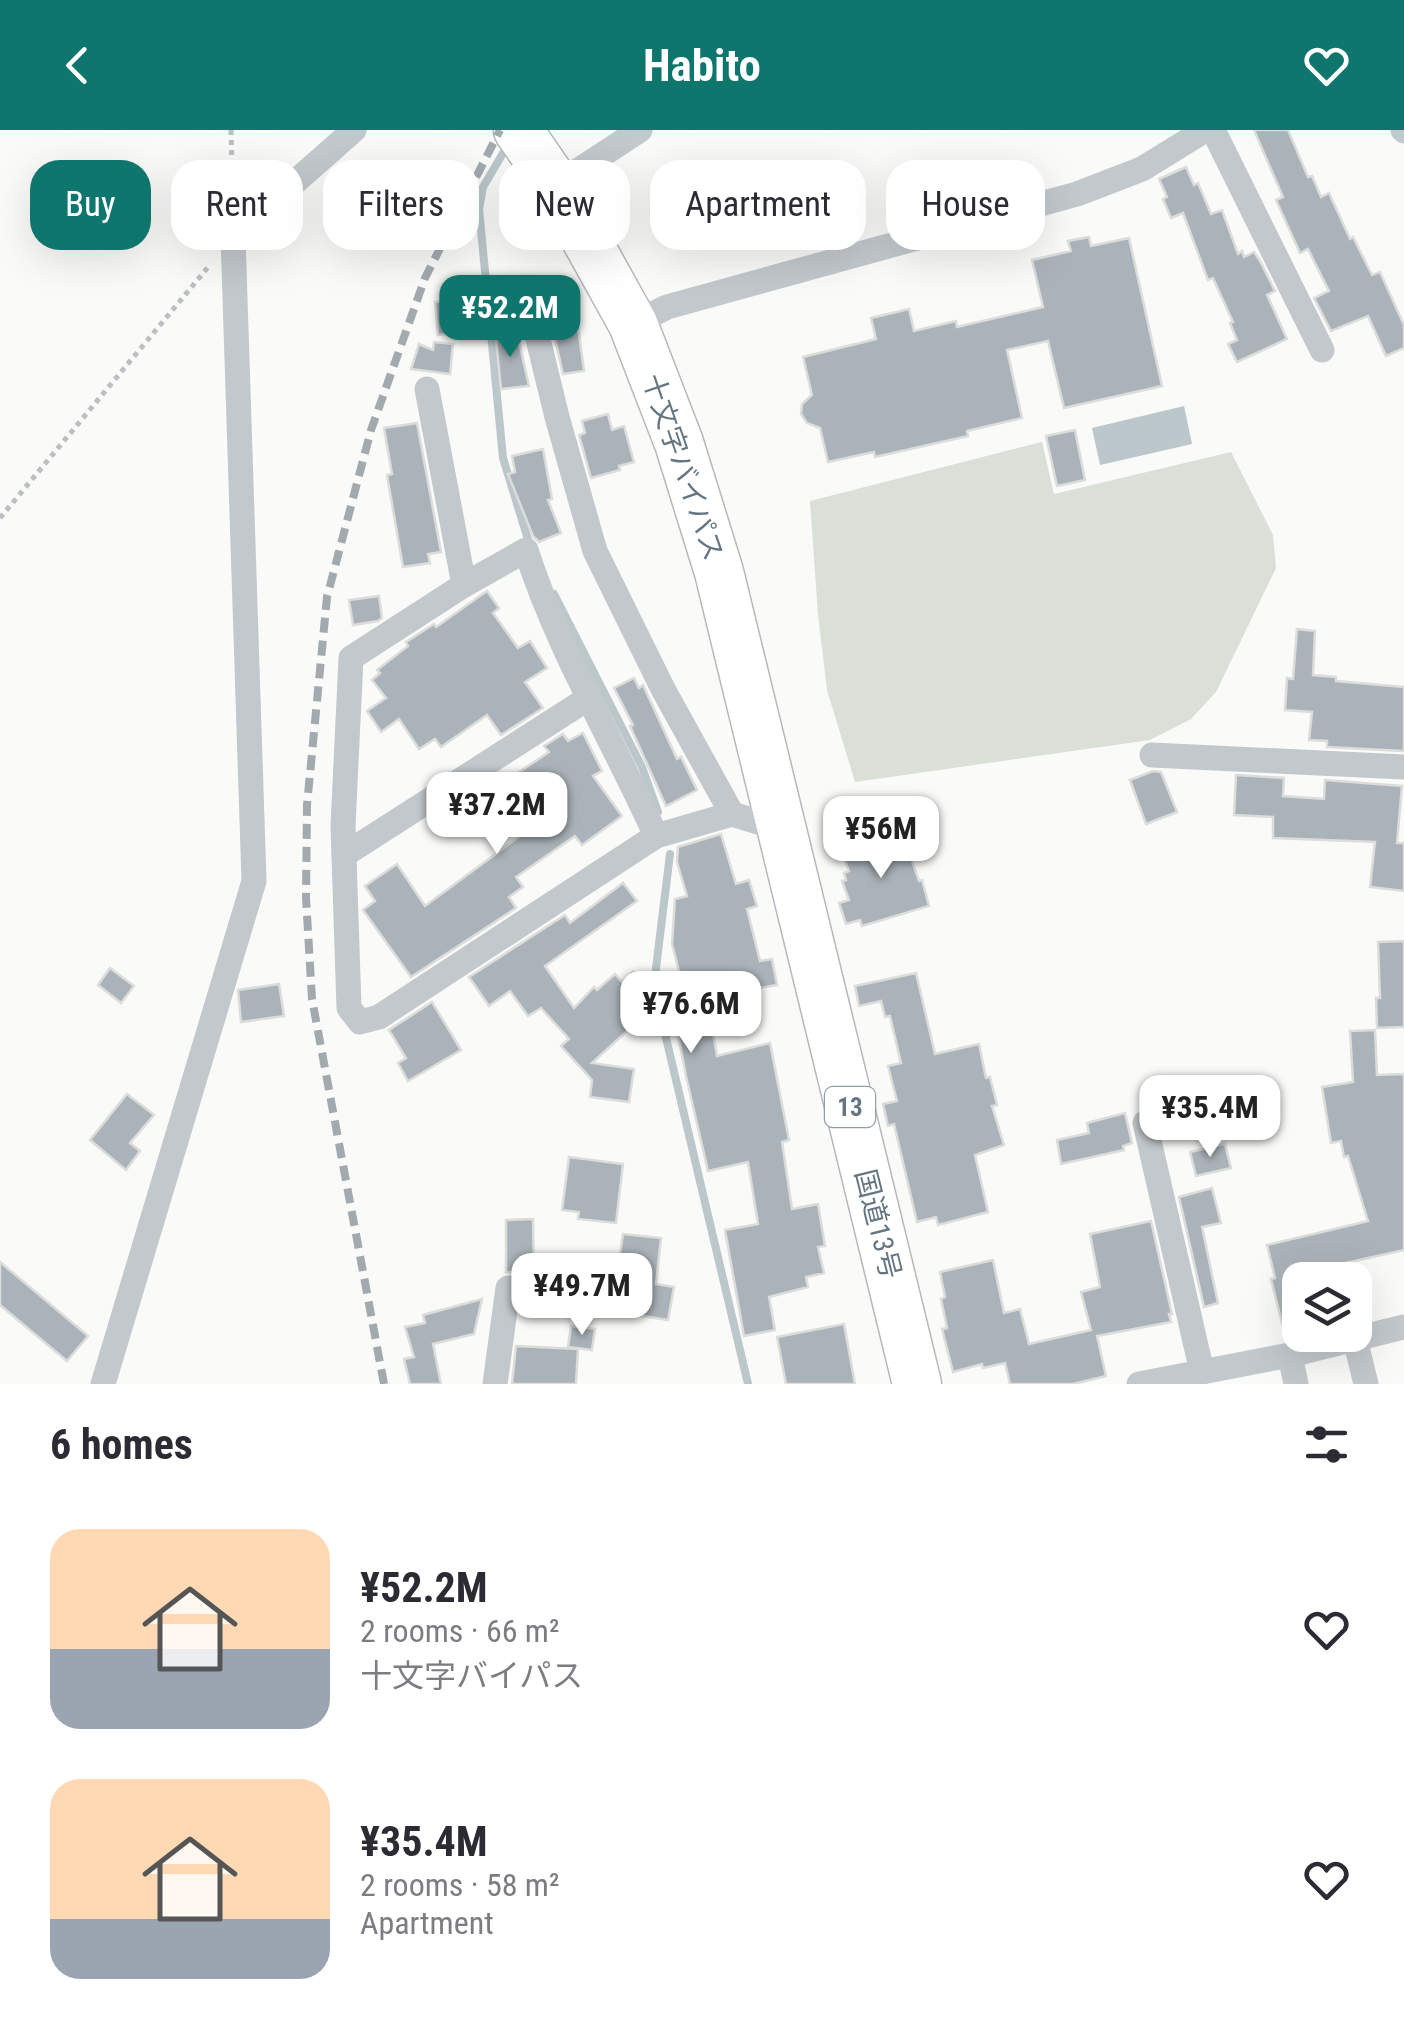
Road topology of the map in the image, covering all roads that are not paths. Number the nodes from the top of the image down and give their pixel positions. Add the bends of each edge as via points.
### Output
1 (354, 130) edge
2 (518, 130) edge
3 (640, 130) edge
4 (1205, 130) edge
5 (1213, 130) edge
6 (539, 160) edge
7 (594, 160) edge
8 (592, 250) edge
9 (529, 302) road end
10 (633, 324) junction
11 (1322, 350) dead end
12 (426, 390) dead end
13 (464, 585) junction
14 (588, 700) junction
15 (1152, 755) dead end
16 (1404, 767) edge
17 (732, 814) junction
18 (784, 830) junction
19 (656, 836) junction
20 (344, 855) junction
21 (1145, 1123) dead end
22 (606, 1293) dead end
23 (1404, 1328) edge
24 (1372, 1335) edge
25 (1302, 1352) edge
26 (1358, 1352) edge
27 (1290, 1355) junction
28 (1202, 1372) junction
29 (103, 1384) edge
30 (495, 1384) edge
31 (917, 1384) edge
32 (1140, 1384) edge
33 (1296, 1384) edge
34 (1366, 1384) edge

1 - 29 street via 233,237 254,882
2 - 6 highway, 十文字バイパス / 13
3 - 7 street
4 - 10 street via 1142,169 1077,194 667,307
5 - 11 street
8 - 10 highway, 十文字バイパス / 13
9 - 17 street via 595,551
10 - 18 highway, 十文字バイパス / 13 via 720,572
12 - 13 street
13 - 14 street via 526,550
13 - 20 street via 351,658
14 - 19 street
14 - 20 street
15 - 16 street
17 - 18 street
17 - 19 street
18 - 31 highway, 国道13号 / 13
19 - 20 street via 379,1017 360,1022 350,1008
21 - 28 street
22 - 30 street via 508,1288
23 - 24 street
25 - 27 street
26 - 34 street
27 - 28 street
27 - 33 street
28 - 32 street

